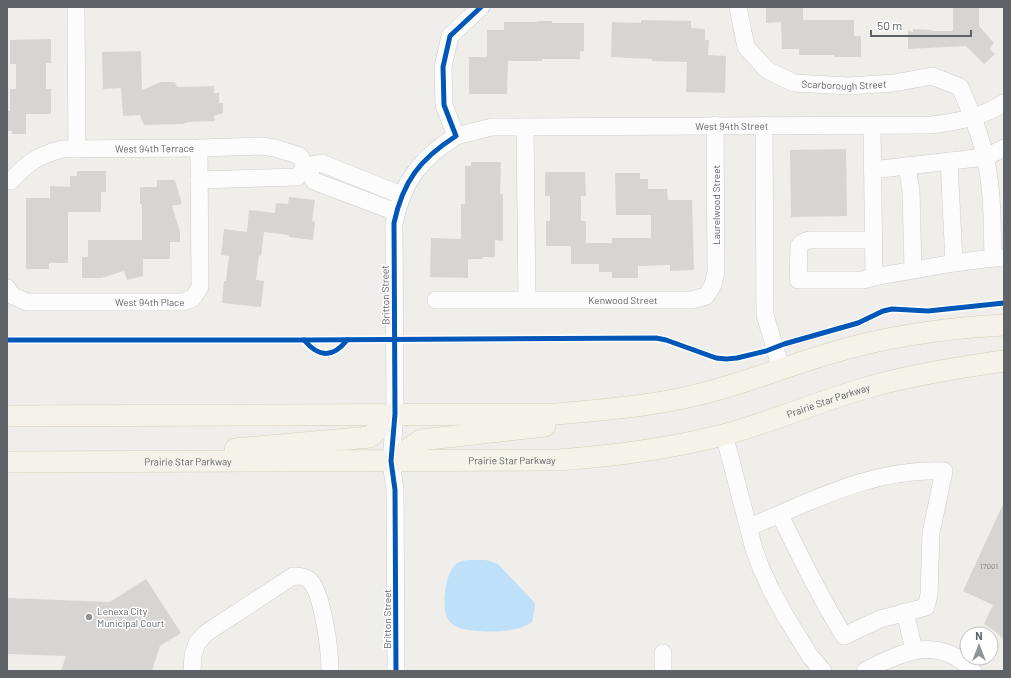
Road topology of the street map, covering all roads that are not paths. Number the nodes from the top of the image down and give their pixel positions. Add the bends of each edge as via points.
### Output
1 (481, 7) edge
2 (738, 7) edge
3 (76, 8) dead end
4 (1004, 103) edge
5 (973, 117) junction
6 (715, 125) junction
7 (764, 125) junction
8 (872, 125) junction
9 (525, 127) junction
10 (456, 136) junction
11 (199, 148) junction
12 (1004, 148) edge
13 (77, 149) junction
14 (986, 157) junction
15 (949, 161) junction
16 (307, 166) junction
17 (906, 166) junction
18 (872, 170) junction
19 (199, 180) junction
20 (8, 183) edge
21 (998, 192) edge
22 (401, 195) junction
23 (396, 212) junction
24 (873, 240) junction
25 (998, 258) edge
26 (954, 263) junction
27 (913, 270) junction
28 (874, 277) junction
29 (713, 285) joint
30 (7, 288) edge
31 (436, 300) dead end
32 (527, 300) junction
33 (1004, 325) edge
34 (1004, 361) edge
35 (781, 369) junction
36 (634, 406) junction
37 (395, 414) junction
38 (7, 416) edge
39 (724, 434) junction
40 (99, 461) junction
41 (391, 461) junction
42 (7, 462) edge
43 (780, 515) junction
44 (749, 527) junction
45 (905, 612) junction
46 (914, 650) junction
47 (664, 653) dead end
48 (192, 671) edge
49 (330, 671) edge
50 (396, 671) edge
51 (663, 671) edge
52 (824, 671) edge
53 (865, 671) edge
54 (973, 671) edge

1 - 10 street via 450,36 443,67 444,105
2 - 5 street, Scarborough Street via 746,47 768,70 794,83 848,86 894,83 932,76 960,87
3 - 13 street
4 - 5 street, West 94th Street
5 - 8 street, West 94th Street via 953,123 931,125
5 - 14 street, Scarborough Street
6 - 7 street, West 94th Street
6 - 9 street, West 94th Street
6 - 29 street, Laurelwood Street via 716,272
7 - 8 street, West 94th Street
7 - 35 street via 765,315
8 - 18 street
9 - 10 street, West 94th Street via 492,127
9 - 32 street
10 - 22 street, Britton Street via 424,162 412,175
11 - 13 street, West 94th Terrace
11 - 16 street, West 94th Terrace via 275,148 300,156
11 - 19 street, West 94th Place
12 - 14 street
13 - 20 street, West 94th Terrace via 62,149 34,159
14 - 15 street
14 - 21 street, Scarborough Street
15 - 17 street
15 - 26 street
16 - 19 street via 297,177
16 - 22 street via 321,163
16 - 23 street, West 94th Terrace via 314,180
17 - 18 street
17 - 27 street via 911,191
18 - 24 street
19 - 30 street, West 94th Place via 200,287 193,298 183,302 27,302 13,296
21 - 25 street, Scarborough Street
22 - 23 street, Britton Street
23 - 37 street, Britton Street via 393,255
24 - 28 street
24 - 28 street via 802,242 798,246 798,280 863,280
25 - 26 street
26 - 27 street
27 - 28 street
29 - 32 street, Kenwood Street via 706,296 692,300
31 - 32 street, Kenwood Street
33 - 35 main road via 949,330 855,346
34 - 39 main road, Prairie Star Parkway via 941,370 875,385
35 - 36 main road via 713,391
36 - 37 main road via 557,414
36 - 41 main road via 553,425 421,440
37 - 38 main road
37 - 40 main road via 370,437
37 - 41 street, Britton Street
39 - 41 main road, Prairie Star Parkway via 655,450 608,456 558,460
39 - 44 street
40 - 41 main road, Prairie Star Parkway
40 - 42 main road, Prairie Star Parkway
41 - 50 street, Britton Street via 395,490
43 - 44 street
43 - 45 street via 807,572 844,636 880,619
43 - 45 street via 818,497 860,482 906,473 944,471 931,533 929,601 926,607
44 - 52 street via 754,549 771,590 810,656
45 - 46 street
46 - 53 street
46 - 54 street via 931,649 946,653
47 - 51 street
48 - 49 street via 197,643 206,633 293,576 309,580 315,589 330,658

